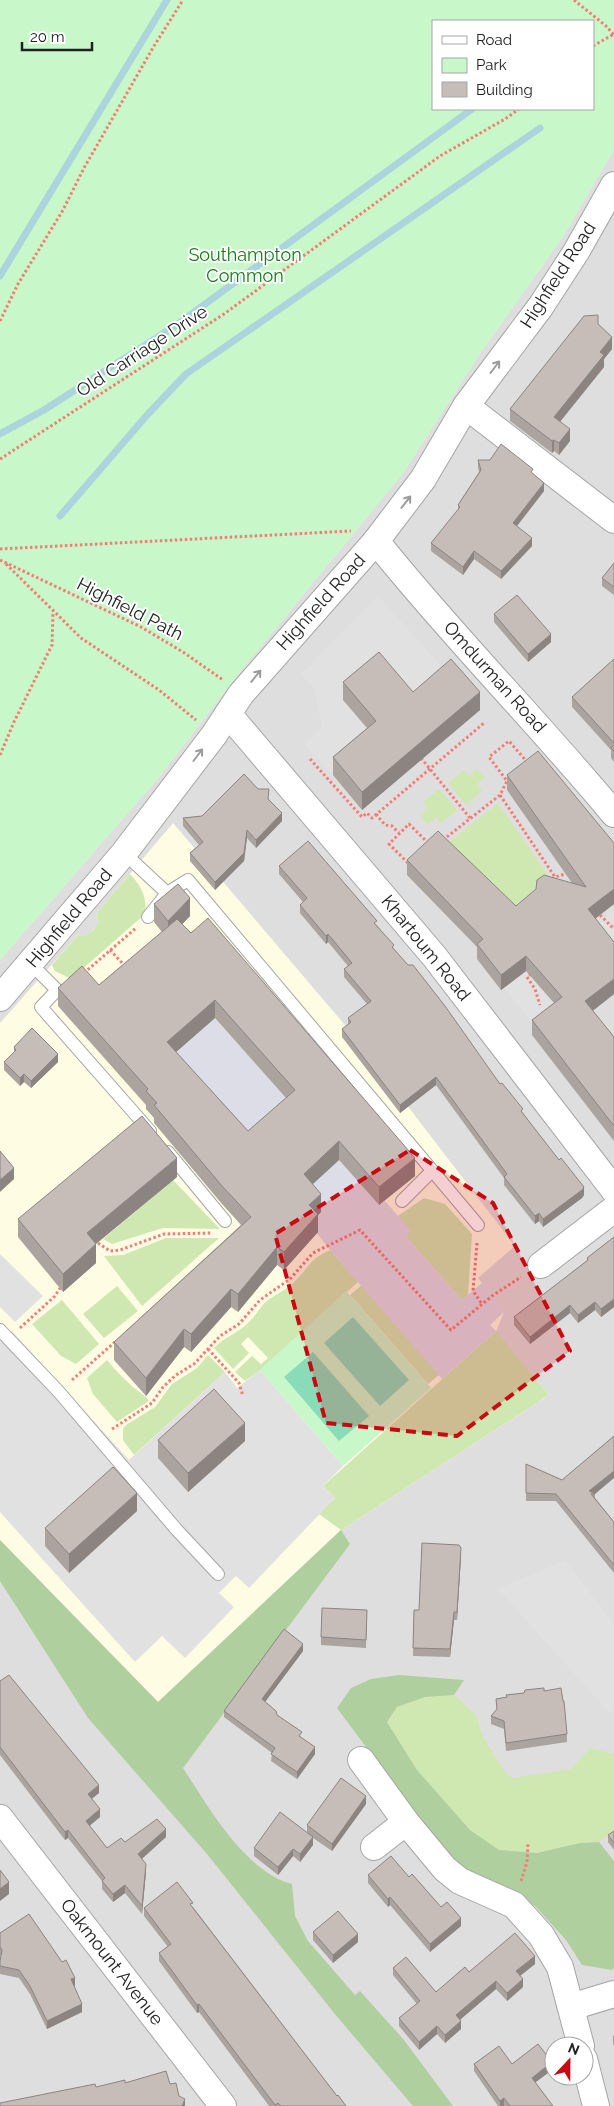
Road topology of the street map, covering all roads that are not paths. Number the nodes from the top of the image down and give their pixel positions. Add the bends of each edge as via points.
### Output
1 (614, 185) edge
2 (466, 406) junction
3 (614, 520) edge
4 (376, 541) junction
5 (227, 715) junction
6 (614, 814) edge
7 (124, 853) junction
8 (167, 893) junction
9 (148, 917) road end
10 (31, 964) junction
11 (0, 998) edge
12 (432, 1171) junction
13 (614, 1190) edge
14 (402, 1201) dead end
15 (614, 1209) edge
16 (225, 1221) dead end
17 (478, 1225) road end
18 (541, 1265) road end
19 (4, 1334) edge
20 (218, 1574) dead end
21 (361, 1760) dead end
22 (0, 1818) edge
23 (406, 1822) junction
24 (374, 1847) dead end
25 (614, 1994) edge
26 (571, 2007) junction
27 (578, 2036) edge
28 (591, 2086) edge
29 (223, 2106) edge
30 (596, 2106) edge

2 -> 1 street, Highfield Road via 541,306
2 - 3 street
4 -> 2 street, Highfield Road via 423,480
5 -> 4 street, Highfield Road via 266,663
4 - 6 street, Omdurman Road
7 -> 5 street, Highfield Road
5 - 13 street, Khartoum Road via 434,956
7 - 8 lane
7 - 10 street, Highfield Road
8 - 9 lane
8 - 12 lane via 188,880
10 - 11 street, Highfield Road
10 - 16 lane via 57,990 41,1007 135,1112
12 - 14 lane
12 - 17 lane
15 - 18 street
19 - 20 lane
21 - 23 street
22 - 29 street, Oakmount Avenue
23 - 24 street
23 - 26 street via 445,1869 460,1881 514,1905 541,1935 560,1967
25 - 26 street
26 - 27 street
28 - 30 street

